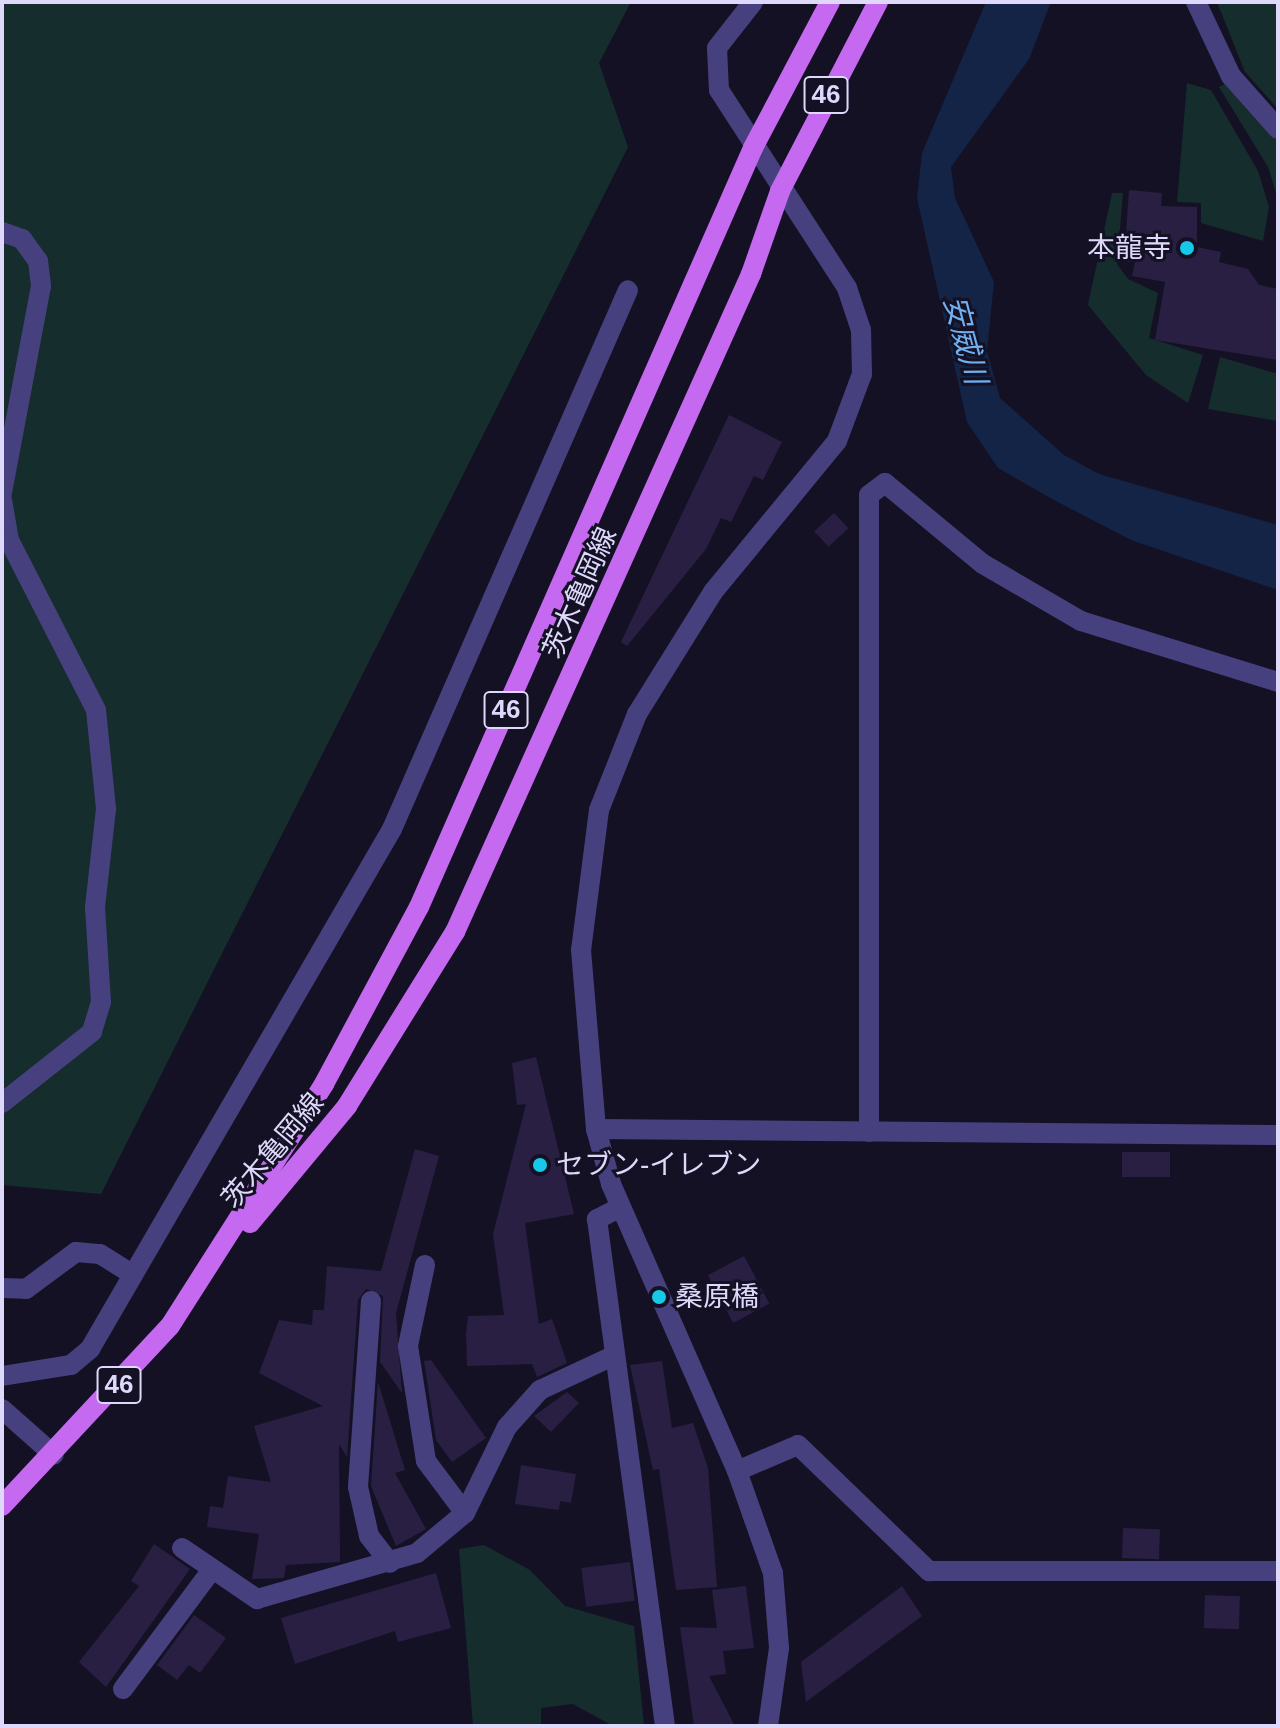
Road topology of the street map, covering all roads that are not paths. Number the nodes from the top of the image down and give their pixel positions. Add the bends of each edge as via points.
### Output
1 (753, 2) edge
2 (830, 2) edge
3 (878, 2) edge
4 (1196, 2) edge
5 (1278, 129) edge
6 (753, 148) junction
7 (780, 191) junction
8 (2, 232) edge
9 (628, 290) dead end
10 (2, 493) edge
11 (2, 500) edge
12 (1278, 682) edge
13 (2, 1103) edge
14 (596, 1129) junction
15 (869, 1132) junction
16 (1278, 1135) edge
17 (619, 1208) junction
18 (223, 1252) junction
19 (425, 1265) dead end
20 (133, 1275) junction
21 (2, 1288) edge
22 (371, 1301) dead end
23 (613, 1356) junction
24 (2, 1376) edge
25 (2, 1409) edge
26 (54, 1455) junction
27 (737, 1471) junction
28 (2, 1506) edge
29 (465, 1513) junction
30 (182, 1548) dead end
31 (390, 1563) junction
32 (211, 1571) junction
33 (1278, 1571) edge
34 (123, 1689) dead end
35 (665, 1726) edge
36 (768, 1726) edge

1 - 6 street via 729,27 715,67 719,90
2 - 6 main road, 茨木亀岡線 / 46
3 - 7 main road, 茨木亀岡線 / 46
4 - 5 street via 1231,76
6 - 7 street
6 - 18 main road, 茨木亀岡線 / 46 via 419,907
7 - 14 street via 847,288 861,330 859,389 837,441 688,628 613,767 583,898 583,1005
7 - 18 main road, 茨木亀岡線 / 46 via 738,303 455,932 347,1106
8 - 10 street via 22,239 38,261 41,286
9 - 20 street via 392,829
11 - 13 street via 9,540 96,710 106,809 95,907 101,1002 92,1032
12 - 15 street via 1081,621 983,564 885,483 869,495
14 - 15 street
14 - 17 street
15 - 16 street
17 - 23 street via 597,1219
17 - 27 street
18 - 26 main road, 茨木亀岡線 / 46 via 170,1326
19 - 29 street via 408,1346 426,1461
20 - 21 street via 100,1254 76,1252 26,1289
20 - 24 street via 90,1349 71,1365
22 - 31 street via 358,1487 369,1536
23 - 29 street via 540,1390 507,1427
23 - 35 street via 646,1542
25 - 26 street
26 - 28 main road, 茨木亀岡線 / 46
27 - 33 street via 798,1445 929,1571
27 - 36 street via 776,1601 778,1674
29 - 31 street via 417,1553
30 - 32 street
31 - 32 street via 257,1599
32 - 34 street

